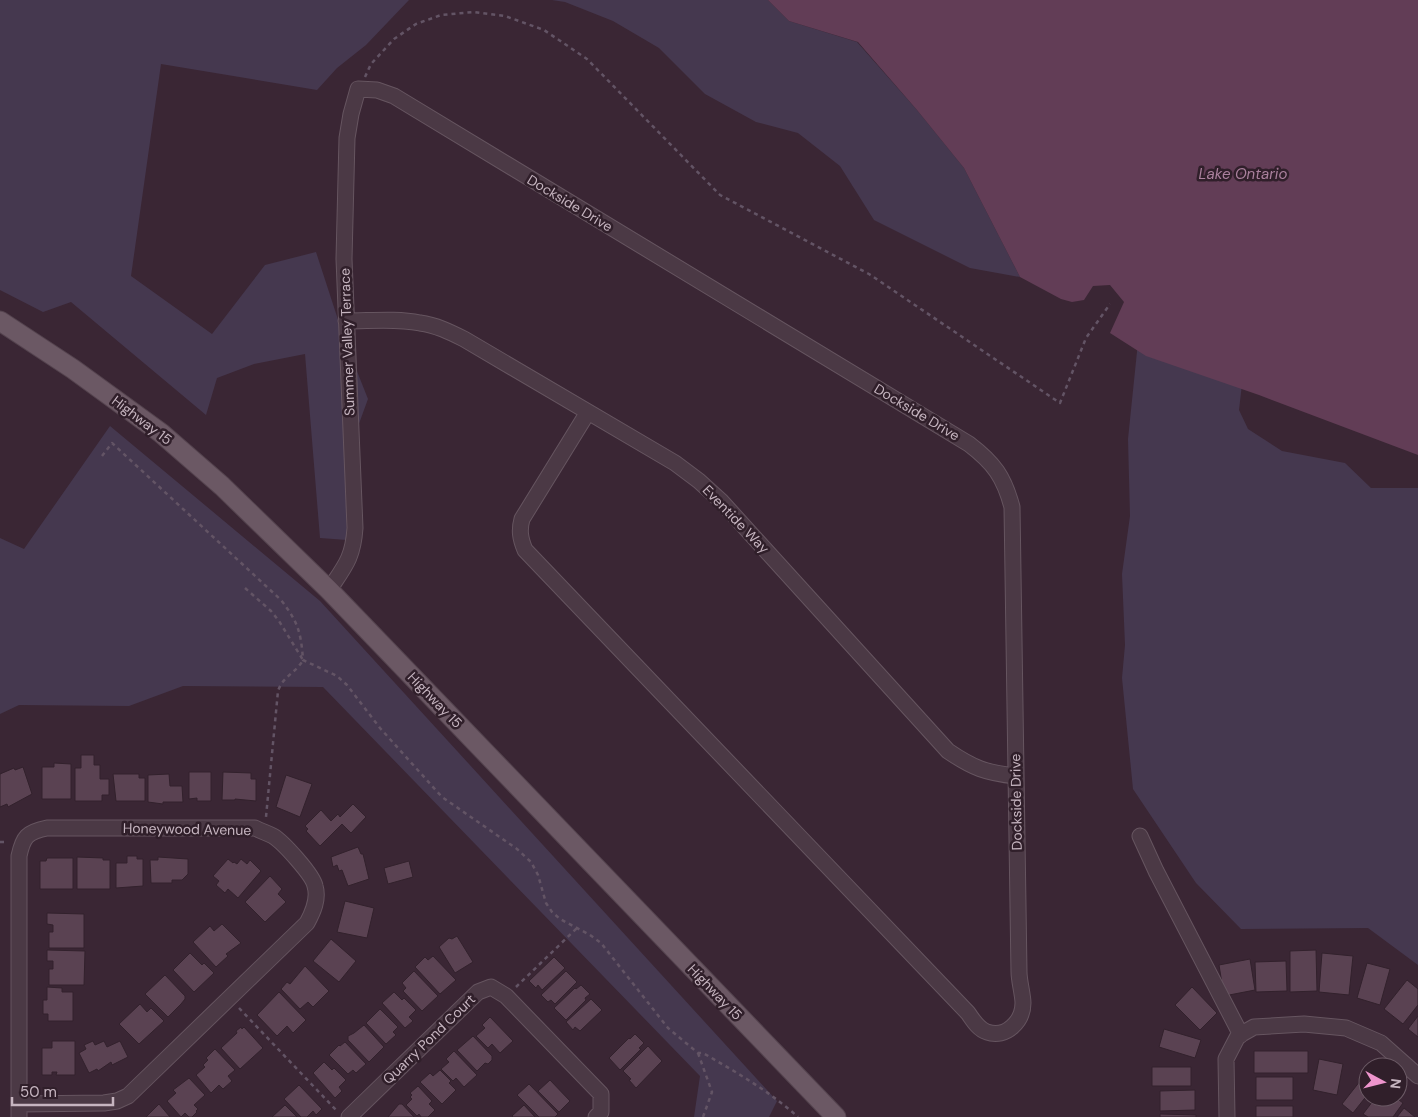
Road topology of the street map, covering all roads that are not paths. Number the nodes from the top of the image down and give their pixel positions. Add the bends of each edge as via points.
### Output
1 (358, 89) joint
2 (0, 321) edge
3 (346, 321) junction
4 (588, 412) junction
5 (329, 590) junction
6 (1016, 776) junction
7 (1140, 836) dead end
8 (1241, 1035) junction
9 (1418, 1076) edge
10 (19, 1110) edge
11 (349, 1117) edge
12 (596, 1117) edge
13 (836, 1117) edge
14 (1227, 1117) edge

1 - 3 street, Summer Valley Terrace via 347,138
1 - 6 street, Dockside Drive via 377,90 394,96 986,457 1007,488 1012,507
2 - 5 main road, Highway 15 via 161,433 222,486
3 - 4 street, Eventide Way via 399,320 443,329
3 - 5 street, Summer Valley Terrace via 354,546
4 - 6 street, Eventide Way via 675,463 721,500 948,751 967,765 990,773
4 - 6 street, Dockside Drive via 522,518 520,540 525,550 976,1025 988,1032 1001,1033 1013,1027 1021,1016 1023,1003 1019,972
5 - 13 main road, Highway 15
7 - 8 street
8 - 9 street via 1254,1027 1304,1024 1346,1028 1381,1043
8 - 14 street via 1226,1059
10 - 10 street, Honeywood Avenue via 18,856 22,842 32,831 47,828 255,828 274,837 309,872 316,886 316,901 307,923 128,1096 104,1103
11 - 12 street, Quarry Pond Court via 478,992 491,987 506,996 601,1094 601,1112

